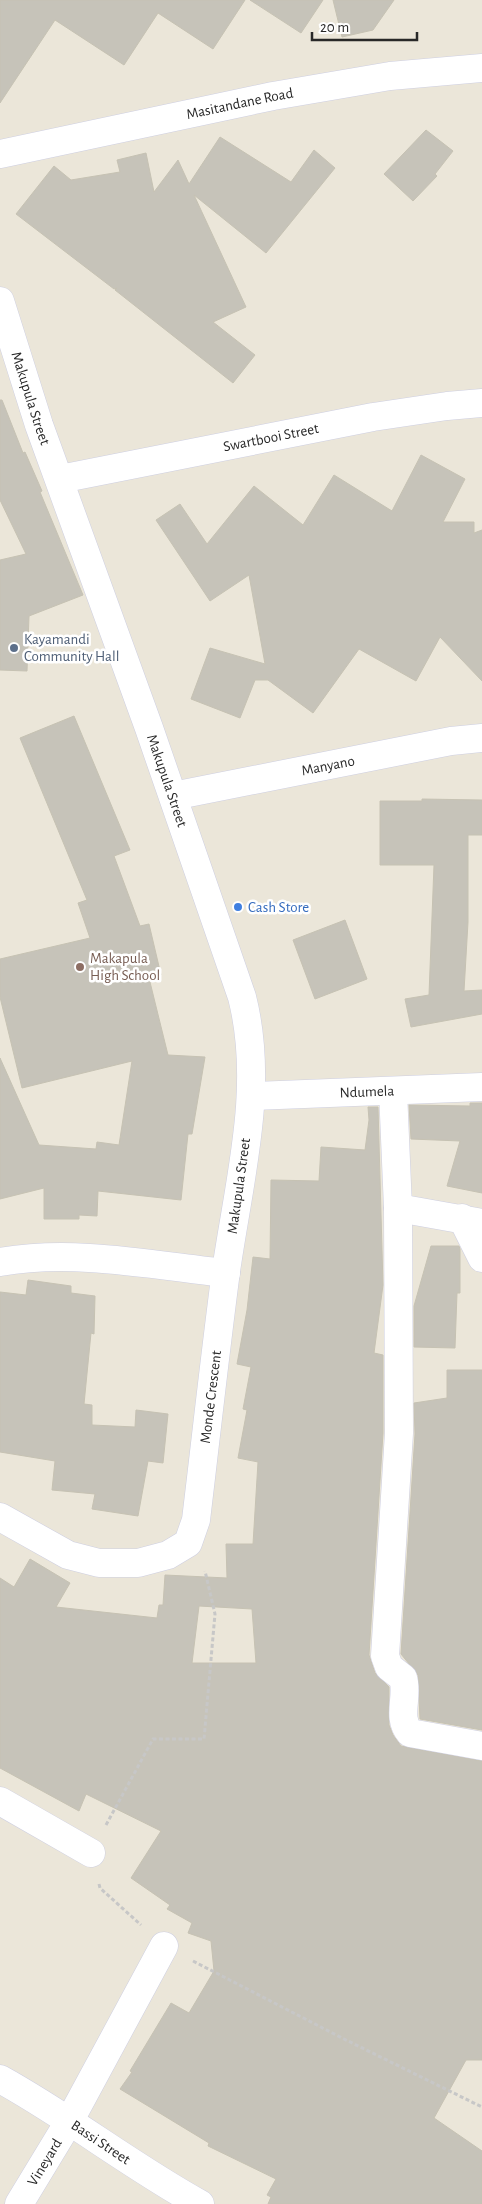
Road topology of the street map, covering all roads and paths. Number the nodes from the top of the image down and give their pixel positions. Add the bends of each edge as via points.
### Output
1 (482, 68) edge
2 (0, 154) edge
3 (0, 301) edge
4 (5, 331) edge
5 (482, 404) edge
6 (60, 479) junction
7 (482, 738) edge
8 (173, 796) junction
9 (482, 1087) edge
10 (393, 1091) junction
11 (252, 1096) junction
12 (398, 1208) junction
13 (472, 1221) edge
14 (482, 1258) edge
15 (0, 1262) edge
16 (226, 1273) junction
17 (0, 1517) edge
18 (188, 1543) junction
19 (482, 1746) edge
20 (0, 1800) edge
21 (91, 1853) junction
22 (164, 1946) junction
23 (0, 2079) edge
24 (482, 2107) edge
25 (70, 2120) junction
26 (20, 2204) edge
27 (200, 2204) edge

1 - 2 street, Masitandane Road via 390,76 273,96
3 - 4 street, Makupula Street
4 - 6 street, Makupula Street
5 - 6 street, Swartbooi Street via 373,417
6 - 8 street, Makupula Street
7 - 8 street, Manyano via 451,741
8 - 11 street, Makupula Street via 250,1027
9 - 10 street, Ndumela
10 - 11 street, Ndumela
10 - 12 street
11 - 16 street, Makupula Street
12 - 13 street
12 - 19 street via 399,1433 386,1662 403,1678 403,1719 410,1733
13 - 14 street
15 - 16 street via 30,1257 67,1257
16 - 18 street, Monde Crescent via 196,1520
17 - 18 street via 68,1555 99,1563 138,1564 168,1555
18 - 21 path via 205,1570 215,1614 204,1739 153,1739
20 - 21 street
21 - 22 path via 100,1888
22 - 24 path
22 - 25 street, Vineyard
23 - 25 street, Bassi Street
25 - 26 street, Vineyard
25 - 27 street, Bassi Street

